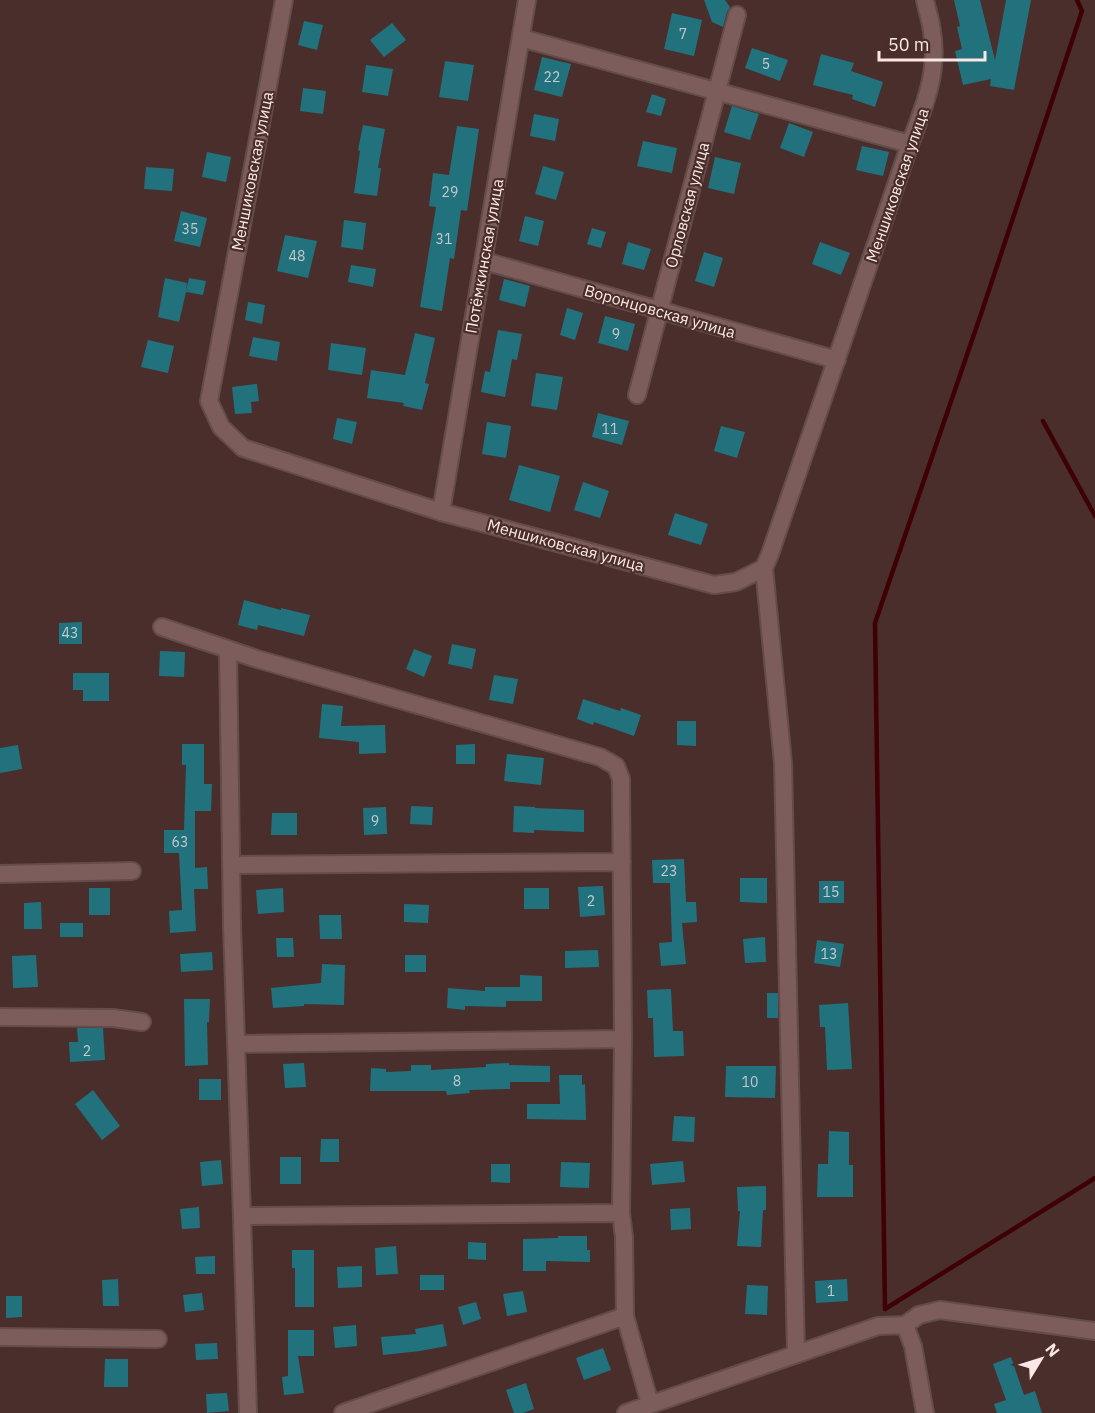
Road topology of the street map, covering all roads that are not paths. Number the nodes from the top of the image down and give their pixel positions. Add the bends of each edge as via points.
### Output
1 (284, 0) edge
2 (527, 0) edge
3 (925, 0) edge
4 (737, 15) dead end
5 (521, 38) junction
6 (717, 92) junction
7 (910, 144) junction
8 (483, 261) junction
9 (660, 311) junction
10 (837, 360) junction
11 (637, 394) dead end
12 (441, 512) junction
13 (764, 568) junction
14 (162, 627) dead end
15 (228, 649) junction
16 (622, 862) junction
17 (231, 865) junction
18 (132, 871) dead end
19 (0, 874) edge
20 (0, 1017) edge
21 (142, 1022) dead end
22 (623, 1039) junction
23 (236, 1044) junction
24 (621, 1214) junction
25 (242, 1216) junction
26 (625, 1316) junction
27 (904, 1326) junction
28 (1095, 1331) edge
29 (0, 1337) edge
30 (158, 1339) dead end
31 (796, 1354) junction
32 (650, 1404) junction
33 (248, 1413) edge
34 (344, 1413) edge
35 (626, 1413) edge
36 (926, 1413) edge

1 - 12 street, Меншиковская улица via 209,401 221,427 243,448
2 - 5 street, Потёмкинская улица
3 - 7 street, Меншиковская улица via 933,33 934,63 928,96
4 - 6 street, Орловская улица
5 - 6 street
5 - 8 street, Потёмкинская улица
6 - 7 street
6 - 9 street, Орловская улица
7 - 10 street, Меншиковская улица
8 - 9 street, Воронцовская улица
8 - 12 street, Потёмкинская улица
9 - 10 street, Воронцовская улица
9 - 11 street, Орловская улица
10 - 13 street, Меншиковская улица
12 - 13 street, Меншиковская улица via 714,585 736,582
13 - 31 street via 783,763
14 - 15 street
15 - 16 street via 600,757 616,766 621,779
15 - 17 street
16 - 17 street
16 - 22 street
17 - 23 street
18 - 19 street
20 - 21 street
22 - 23 street
22 - 24 street
23 - 25 street
24 - 25 street
24 - 26 street
25 - 33 street
26 - 32 street
26 - 34 street
27 - 28 street via 919,1315 940,1310
27 - 31 street via 878,1326
27 - 36 street via 913,1346
29 - 30 street
31 - 32 street
32 - 35 street

